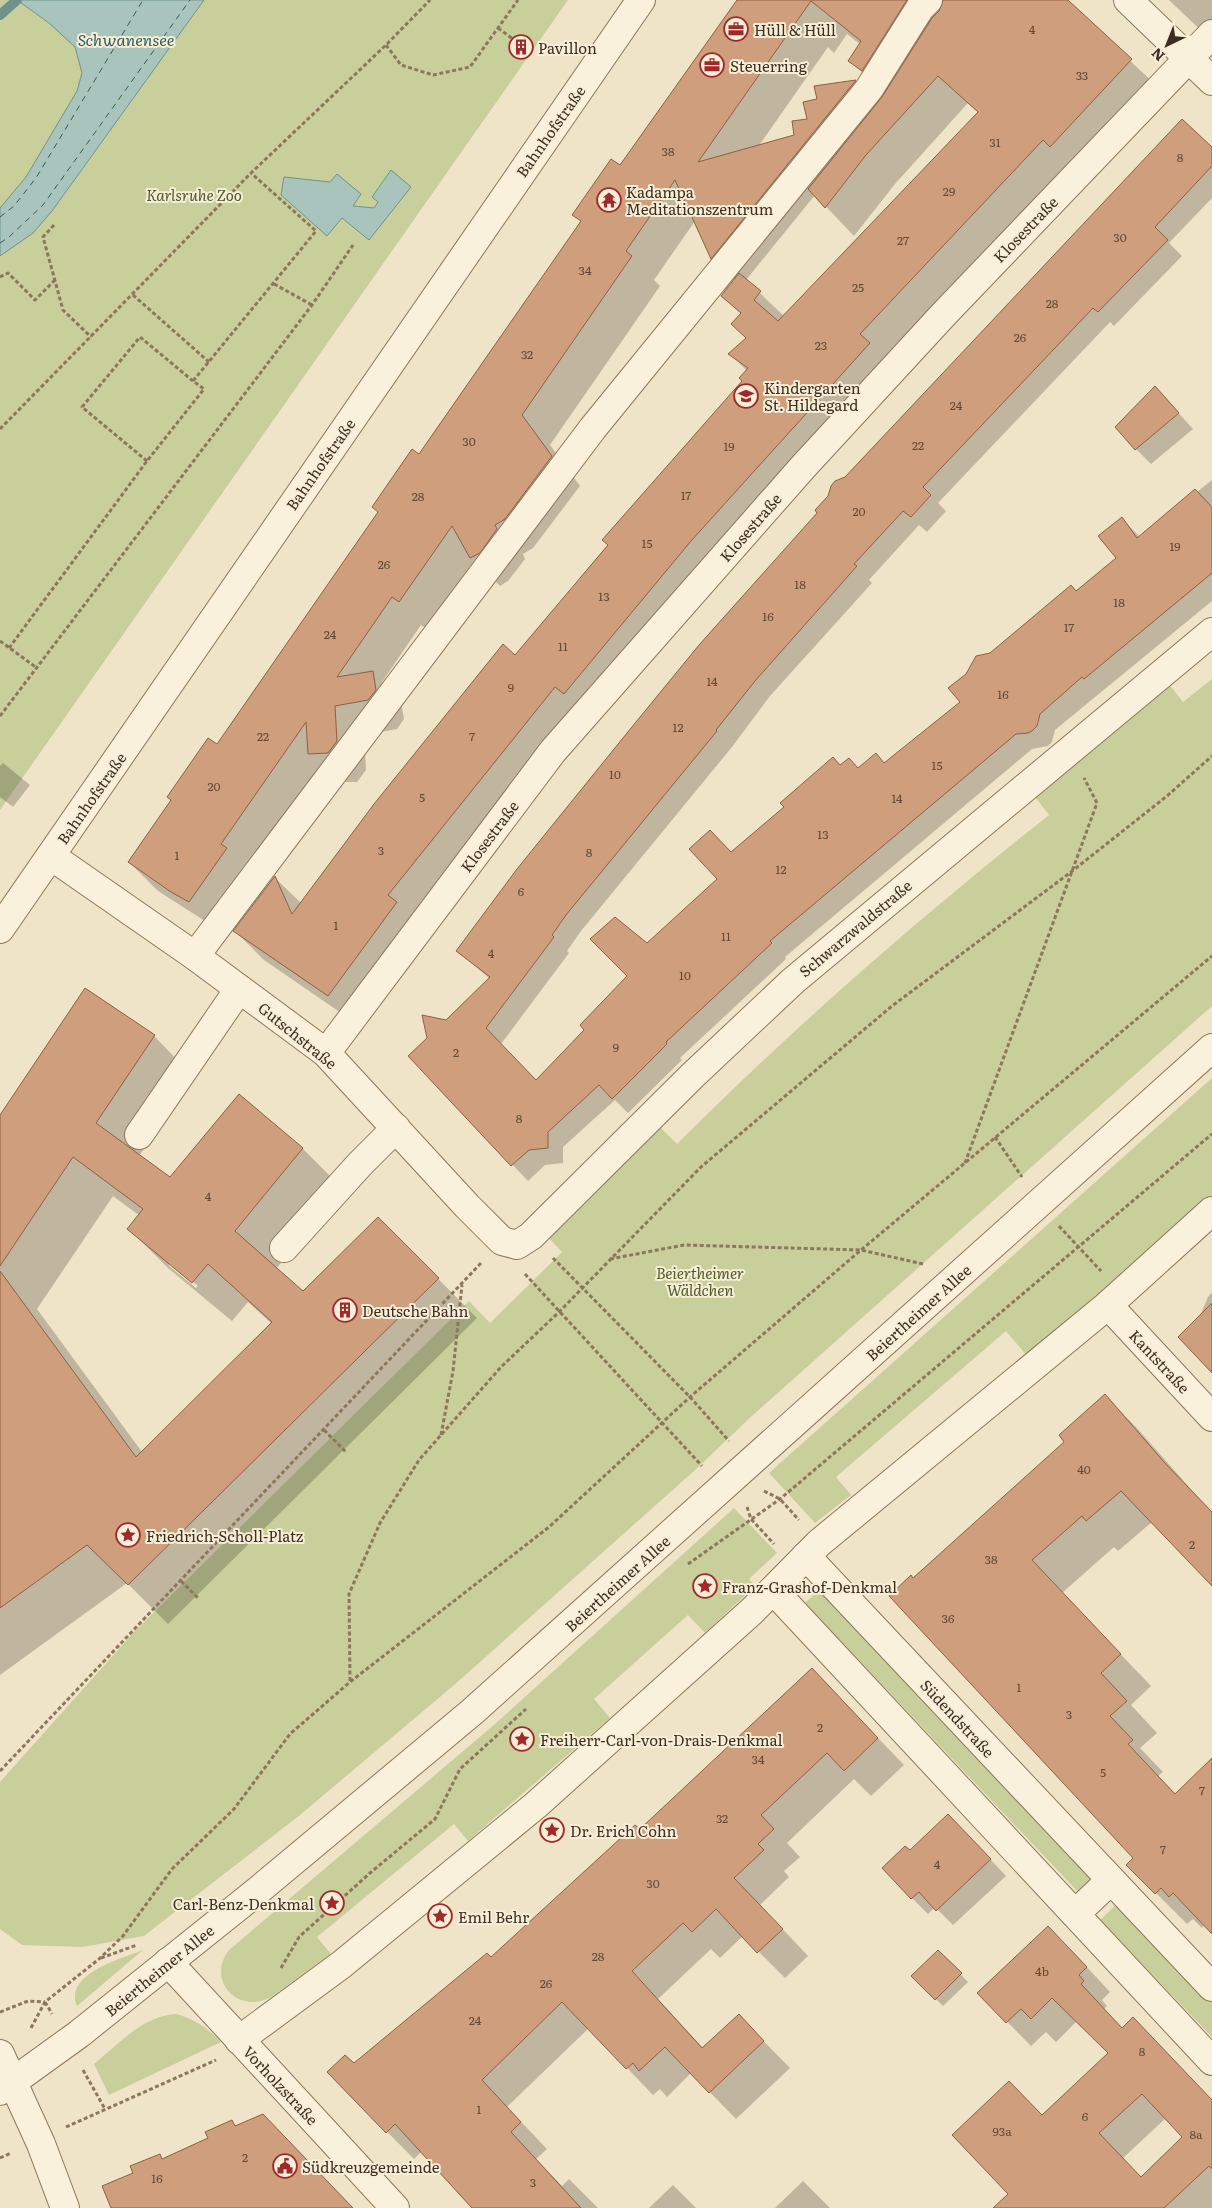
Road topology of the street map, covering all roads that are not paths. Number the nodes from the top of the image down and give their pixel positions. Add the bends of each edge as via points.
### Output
1 (642, 0) edge
2 (928, 0) edge
3 (1128, 0) edge
4 (1212, 34) edge
5 (1187, 58) junction
6 (1212, 81) edge
7 (1212, 632) edge
8 (51, 856) junction
9 (0, 929) edge
10 (195, 956) junction
11 (239, 989) junction
12 (1212, 1048) edge
13 (326, 1053) junction
14 (396, 1128) junction
15 (139, 1135) dead end
16 (1212, 1210) edge
17 (517, 1240) joint
18 (284, 1248) dead end
19 (1108, 1305) junction
20 (1212, 1417) edge
21 (812, 1550) junction
22 (773, 1590) junction
23 (1111, 1880) junction
24 (1076, 1914) junction
25 (168, 1962) junction
26 (1212, 1987) edge
27 (239, 2040) junction
28 (0, 2054) edge
29 (1212, 2061) edge
30 (6, 2086) edge
31 (65, 2208) edge
32 (395, 2208) edge

1 - 8 street, Bahnhofstraße
2 - 10 street via 869,89 593,428
3 - 5 street
4 - 5 street, Klosestraße
5 - 6 street
5 - 13 street, Klosestraße via 771,502 553,751
7 - 17 street, Schwarzwaldstraße via 793,981
8 - 9 street, Bahnhofstraße
8 - 10 street, Gutschstraße
10 - 11 street, Gutschstraße
11 - 13 street, Gutschstraße
11 - 15 street
12 - 25 street, Beiertheimer Allee via 472,1712 255,1894
13 - 14 street, Gutschstraße
14 - 17 street, Gutschstraße
14 - 18 street
16 - 19 street
19 - 20 street, Kantstraße
19 - 21 street
21 - 22 street
21 - 23 street, Südendstraße
22 - 24 street
22 - 27 street via 536,1805 341,1965
23 - 24 street
23 - 26 street, Südendstraße
24 - 29 street
25 - 27 street, Vorholzstraße
25 - 30 street, Beiertheimer Allee via 79,2034
27 - 32 street, Vorholzstraße
28 - 30 street
30 - 31 street via 39,2139

